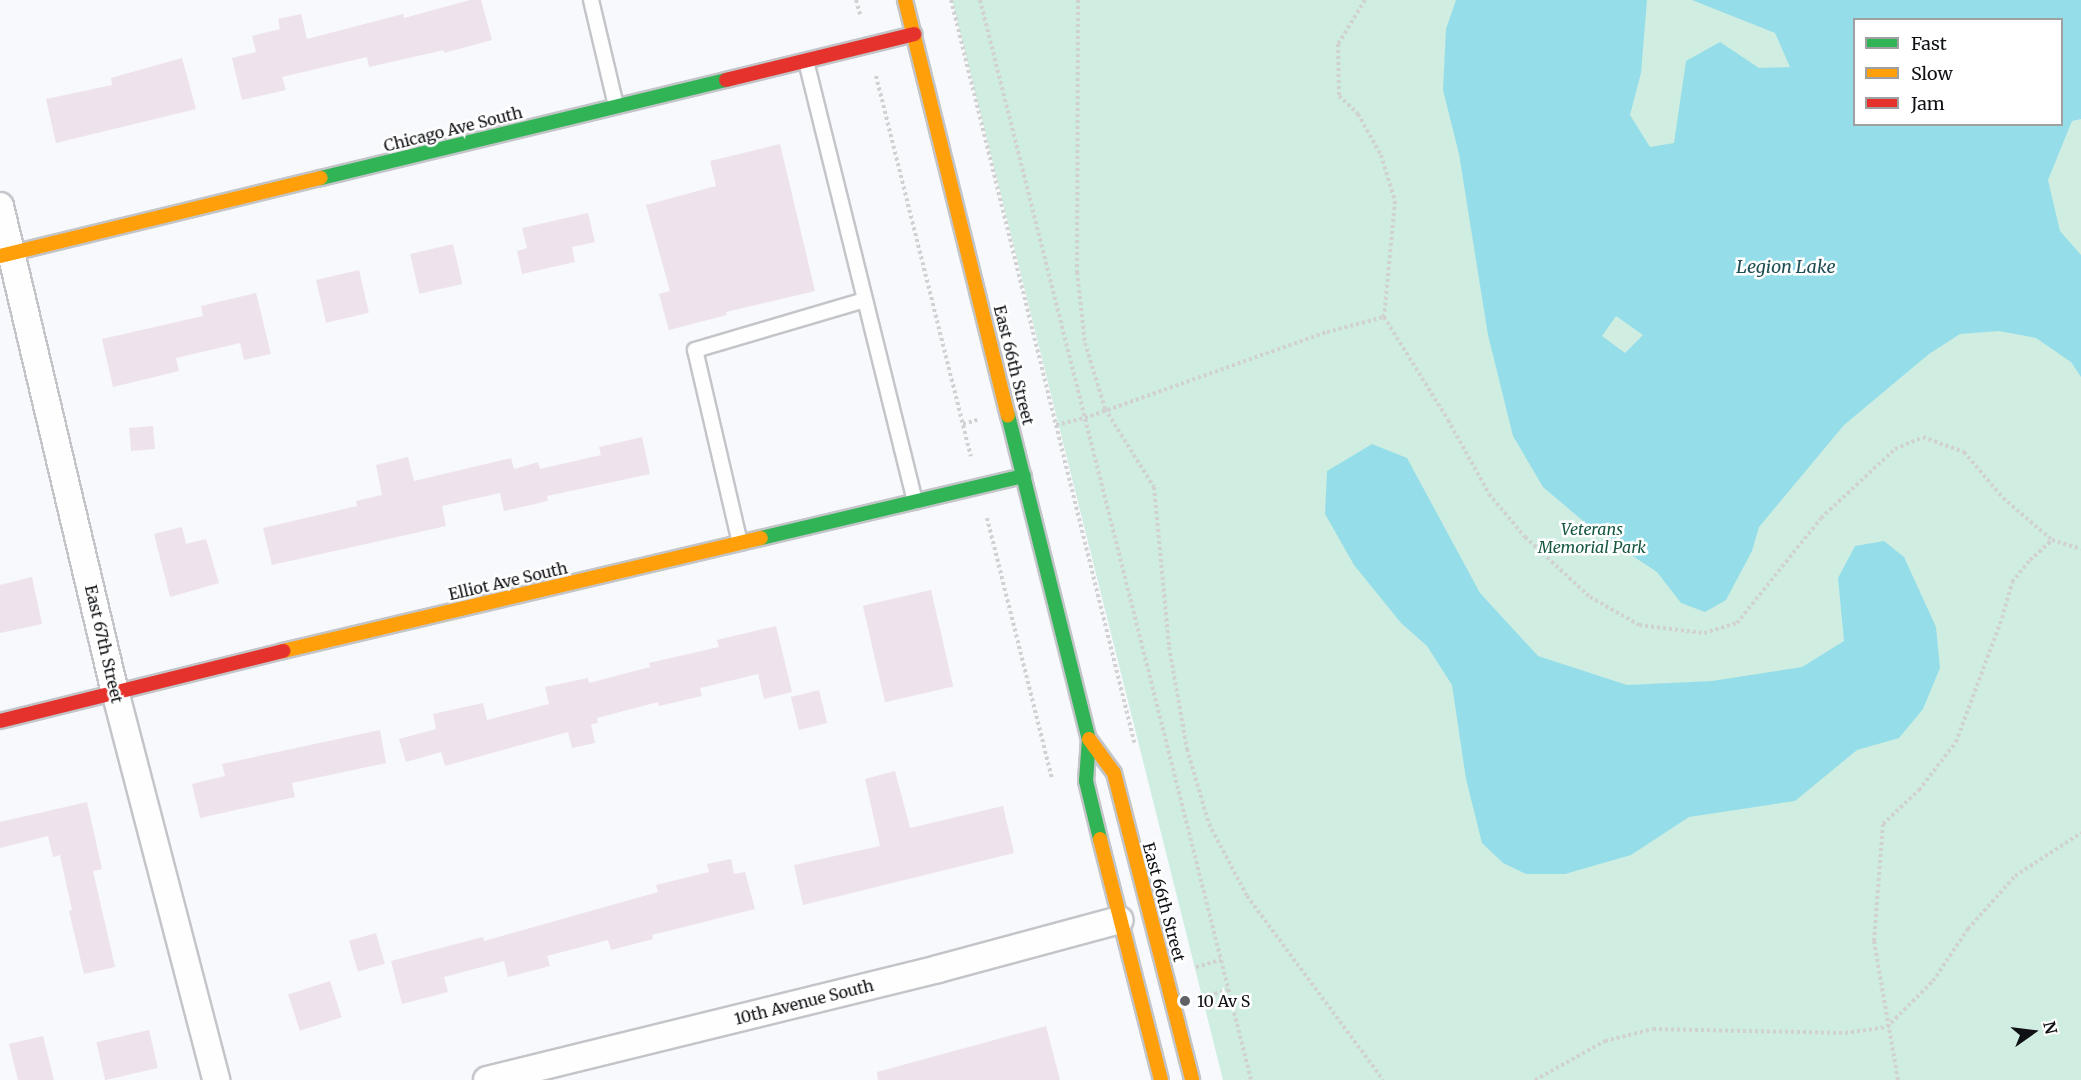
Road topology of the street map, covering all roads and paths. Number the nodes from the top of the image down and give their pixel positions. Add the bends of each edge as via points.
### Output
1 (591, 0) edge
2 (856, 0) edge
3 (905, 0) edge
4 (951, 0) edge
5 (981, 0) edge
6 (1078, 0) edge
7 (1365, 0) edge
8 (914, 34) junction
9 (868, 45) junction
10 (806, 61) junction
11 (616, 107) junction
12 (0, 206) edge
13 (6, 254) edge
14 (865, 300) junction
15 (1384, 318) junction
16 (1105, 409) junction
17 (1085, 418) junction
18 (1056, 425) junction
19 (1024, 476) junction
20 (979, 486) junction
21 (915, 502) junction
22 (2052, 540) junction
23 (740, 543) junction
24 (2081, 549) edge
25 (115, 691) junction
26 (0, 721) edge
27 (1089, 739) junction
28 (1136, 746) dead end
29 (1053, 784) dead end
30 (2081, 833) edge
31 (1119, 920) junction
32 (1199, 998) dead end
33 (1202, 1008) dead end
34 (1887, 1027) junction
35 (216, 1080) edge
36 (487, 1080) edge
37 (1161, 1080) edge
38 (1192, 1080) edge
39 (1251, 1080) edge
40 (1383, 1080) edge
41 (1534, 1080) edge
42 (1899, 1080) edge

1 - 11 lane
2 - 9 path
3 - 8 street, East 66th Street
4 - 18 path
5 - 17 path
6 - 16 path via 1077,272 1085,343
7 - 15 path via 1338,44 1339,96 1358,114 1381,155 1395,201
8 - 9 street, Chicago Ave South
8 - 19 street, East 66th Street
9 - 10 street, Chicago Ave South
9 - 20 path
10 - 11 street, Chicago Ave South
10 - 14 lane
11 - 13 street, Chicago Ave South
12 - 13 street, East 67th Street
13 - 25 street, East 67th Street
14 - 21 lane
14 - 23 lane via 695,350
15 - 16 path via 1327,332
15 - 22 path via 1489,494 1525,537 1590,597 1639,625 1704,633 1737,623 1821,518 1895,449 1923,437 1964,452 2004,498
16 - 17 path
16 - 40 path via 1154,487 1169,647 1187,749 1209,824 1246,896
17 - 18 path
17 - 39 path
18 - 28 path
19 - 20 street, Elliot Ave South
19 - 27 street, East 66th Street
20 - 21 street, Elliot Ave South
20 - 29 path
21 - 23 street, Elliot Ave South
22 - 24 path
22 - 34 path via 2012,582 1956,742 1919,790 1883,824 1874,941
23 - 25 street, Elliot Ave South
25 - 26 street, Elliot Ave South
25 - 35 street, East 67th Street
27 - 31 street, East 66th Street via 1086,781
27 - 38 street, East 66th Street via 1114,773
30 - 34 path via 2015,876 1968,929 1933,981
31 - 36 street, 10th Avenue South via 938,969
31 - 37 street, East 66th Street
32 - 33 path
34 - 41 path via 1845,1033 1653,1029 1605,1041
34 - 42 path

